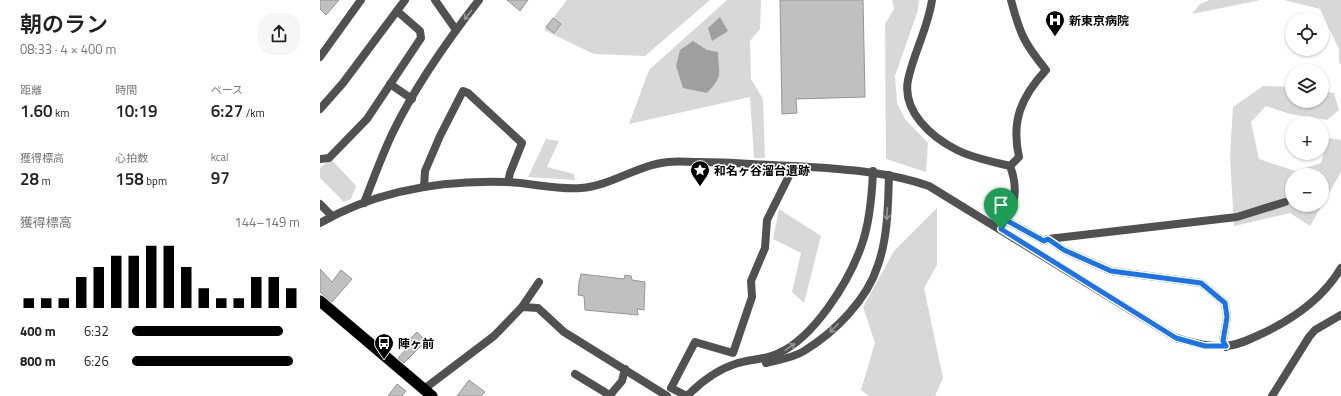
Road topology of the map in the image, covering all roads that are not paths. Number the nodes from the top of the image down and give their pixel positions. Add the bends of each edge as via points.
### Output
1 (361, 0) edge
2 (405, 0) edge
3 (434, 0) edge
4 (479, 0) edge
5 (932, 0) edge
6 (1011, 0) edge
7 (397, 11) junction
8 (456, 30) junction
9 (320, 57) edge
10 (390, 84) junction
11 (412, 99) junction
12 (320, 109) edge
13 (320, 159) edge
14 (794, 166) junction
15 (1010, 166) junction
16 (873, 171) junction
17 (889, 175) junction
18 (508, 182) junction
19 (424, 187) junction
20 (1285, 202) dead end
21 (364, 203) junction
22 (320, 204) edge
23 (332, 216) junction
24 (1006, 220) junction
25 (320, 223) edge
26 (1001, 229) junction
27 (1048, 239) junction
28 (1340, 274) edge
29 (538, 282) dead end
30 (320, 301) edge
31 (522, 307) junction
32 (1341, 315) edge
33 (1226, 346) junction
34 (625, 369) junction
35 (575, 374) dead end
36 (714, 374) junction
37 (429, 394) edge
38 (610, 395) edge
39 (667, 396) edge
40 (687, 396) edge
41 (1272, 396) edge

1 - 9 street
2 - 7 street
3 - 8 street
4 -> 8 street
5 - 15 street via 908,80 907,90 912,109 937,138 958,150
6 - 15 street via 1019,32 1046,70 1034,83 1016,118 1019,157
7 - 10 street via 420,31 421,38
7 - 12 street via 344,83
8 - 11 street
10 - 11 street
10 - 13 street via 367,118 329,158
11 - 21 street via 392,133
14 - 16 street
14 - 18 street via 668,162 644,167 589,188 566,190
14 - 40 street via 767,220 765,248 751,281 752,298 733,353 695,342 671,388
15 - 24 street via 1014,178 1015,201
16 - 17 street
36 -> 16 street via 734,364 767,358 785,350 801,339 819,321 846,280 862,246 869,216
17 - 26 street via 929,186
17 -> 36 street via 883,247 878,266 862,297 830,332 803,352
18 - 19 street via 466,182
18 - 19 street via 522,143 463,91 425,171
19 - 21 street
20 - 27 street via 1237,217
21 - 23 street
22 - 23 street
23 - 25 street
24 - 26 street
24 - 27 street via 1044,241
26 - 33 street via 1176,338 1205,346
27 - 33 street via 1064,250 1111,271 1201,283 1225,303 1227,317 1223,341
28 - 33 street via 1314,301 1297,314 1246,341
29 - 31 street
30 - 37 highway
31 - 34 street via 538,308 564,332
31 - 37 street via 494,336
32 - 41 street via 1315,330 1309,337
34 - 38 street via 622,381
34 - 39 street
35 - 38 street
36 - 40 street

